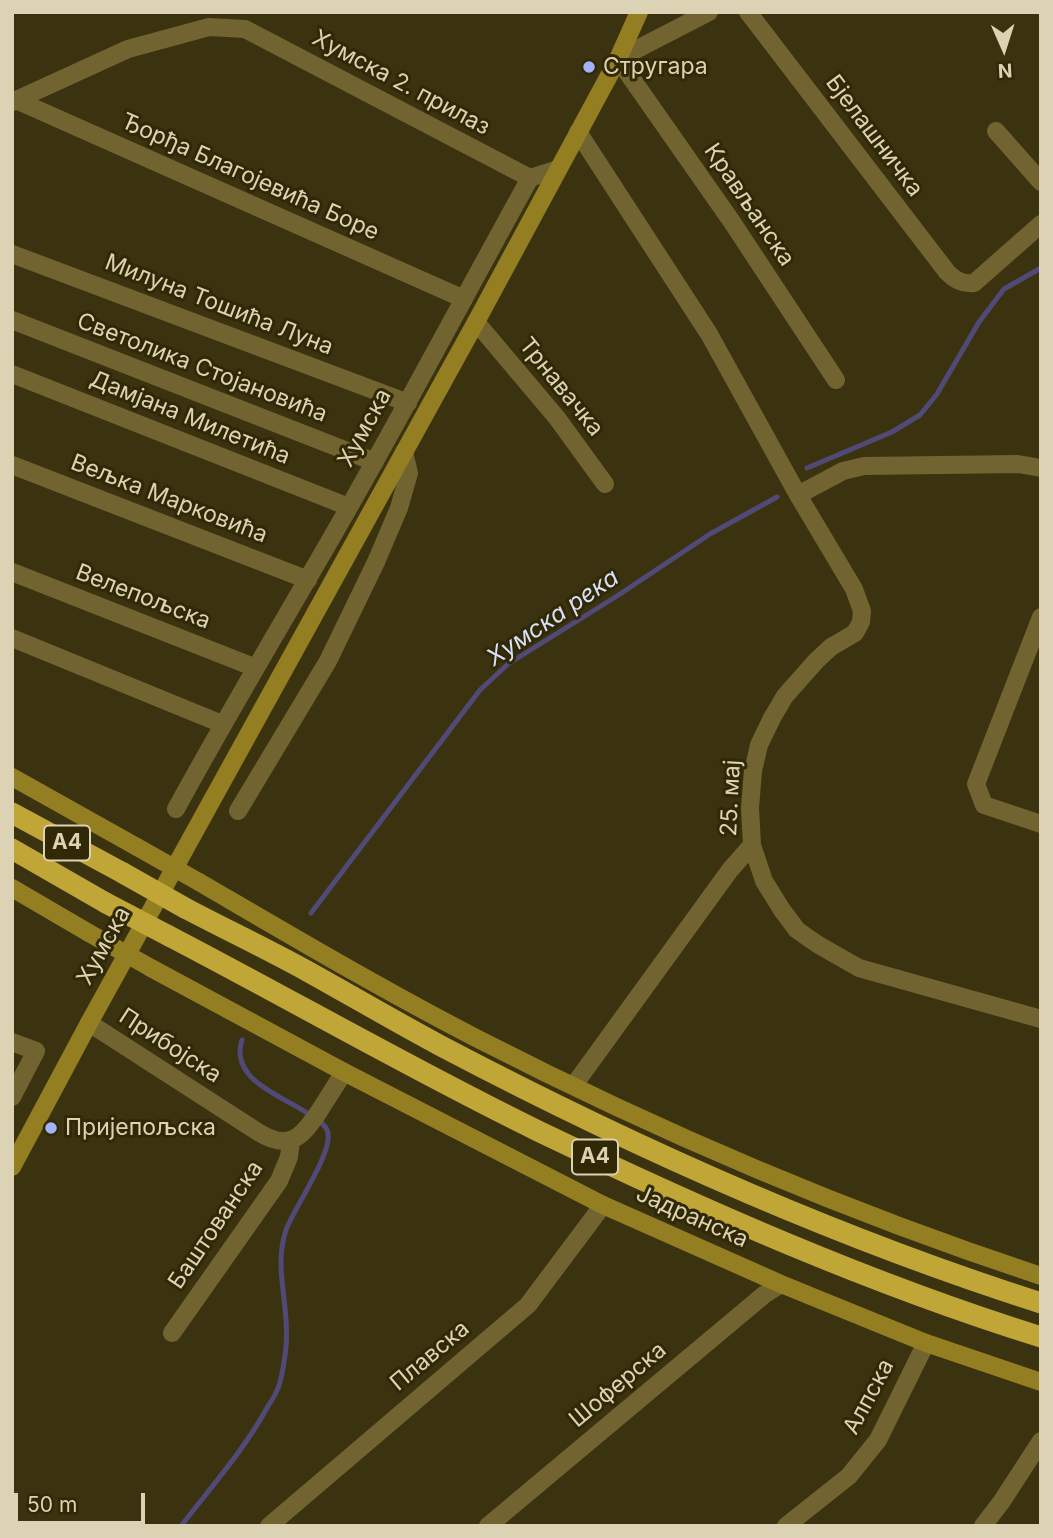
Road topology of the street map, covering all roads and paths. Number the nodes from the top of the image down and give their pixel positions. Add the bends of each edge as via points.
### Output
1 (639, 12) edge
2 (709, 12) edge
3 (748, 12) edge
4 (618, 58) junction
5 (14, 101) edge
6 (996, 131) dead end
7 (578, 132) junction
8 (558, 169) junction
9 (530, 178) junction
10 (1041, 182) edge
11 (1041, 224) edge
12 (12, 254) edge
13 (464, 299) junction
14 (12, 320) edge
15 (476, 322) junction
16 (12, 374) edge
17 (836, 380) dead end
18 (408, 403) junction
19 (404, 452) junction
20 (375, 462) junction
21 (12, 465) edge
22 (1041, 468) edge
23 (605, 484) dead end
24 (798, 495) junction
25 (349, 507) junction
26 (12, 572) edge
27 (308, 580) junction
28 (1041, 617) edge
29 (12, 638) edge
30 (1035, 650) edge
31 (256, 668) junction
32 (222, 724) junction
33 (12, 777) edge
34 (176, 809) dead end
35 (238, 811) dead end
36 (12, 813) edge
37 (1041, 824) edge
38 (752, 845) junction
39 (12, 849) edge
40 (12, 888) edge
41 (1041, 1018) edge
42 (89, 1023) junction
43 (12, 1042) edge
44 (344, 1072) junction
45 (573, 1085) junction
46 (12, 1097) edge
47 (291, 1141) junction
48 (12, 1167) edge
49 (603, 1205) junction
50 (1041, 1276) edge
51 (781, 1284) junction
52 (1041, 1303) edge
53 (172, 1333) dead end
54 (1041, 1337) edge
55 (926, 1343) junction
56 (1041, 1382) edge
57 (1041, 1441) edge
58 (269, 1526) edge
59 (488, 1526) edge
60 (786, 1526) edge
61 (983, 1526) edge

1 - 4 street, Хумска
2 - 4 street
3 - 11 street, Бјелашничка via 956,280 974,283
4 - 7 street, Хумска
4 - 17 street, Крављанска
5 - 9 street, Хумска 2. прилаз via 128,50 209,27 245,29
5 - 13 street, Ђорђа Благојевића Боре
6 - 10 street
7 - 8 street, Хумска
7 - 24 street via 709,334
8 - 9 street
8 - 15 street, Хумска
9 - 13 street, Хумска
12 - 18 street, Милуна Тошића Луна
13 - 18 street, Хумска
14 - 20 street, Светолика Стојановића
15 - 19 street, Хумска
15 - 23 street, Трнавачка via 557,418
16 - 25 street, Дамјана Милетића
18 - 20 street, Хумска
19 - 35 street, Хумска via 409,473 376,562 328,661
19 - 42 street, Хумска
20 - 25 street, Хумска
21 - 27 street, Вељка Марковића
22 - 24 street via 1018,464 864,466 843,471
24 - 38 street, 25. мај via 854,589 861,622 855,633 816,661 785,696 759,745 750,808
25 - 27 street, Хумска
26 - 31 street, Велепољска
27 - 31 street, Хумска
28 - 30 street
29 - 32 street
30 - 37 street via 976,784 984,805
31 - 32 street, Хумска
32 - 34 street, Хумска
33 - 45 street, bridge via 380,986
36 - 52 highway, A4, bridge via 441,1046 637,1143 827,1226
38 - 41 street, 25. мај via 764,881 797,930 837,957 859,968
38 - 45 street
39 - 54 highway, A4, bridge via 494,1108 677,1196 854,1270
40 - 44 street, Јадранска, bridge
42 - 47 street, Прибојска via 265,1137
42 - 48 street, Прибојска
43 - 46 street via 36,1051
44 - 47 street via 307,1129
44 - 49 street, Јадранска
45 - 50 street via 884,1220
47 - 53 street, Баштованска via 279,1181
49 - 51 street, Јадранска
49 - 58 street, Плавска via 528,1305
51 - 55 street, Јадранска
51 - 59 street, Шоферска
55 - 56 street, Јадранска
55 - 60 street, Алпска via 878,1440 849,1476
57 - 61 street

